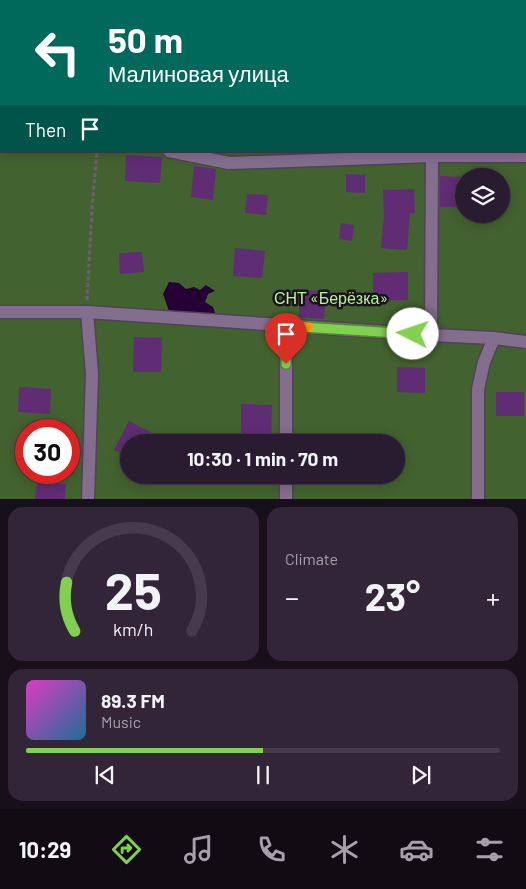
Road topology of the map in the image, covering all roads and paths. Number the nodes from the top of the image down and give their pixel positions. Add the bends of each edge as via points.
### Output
1 (97, 152) edge
2 (174, 152) edge
3 (432, 156) junction
4 (526, 156) edge
5 (0, 312) edge
6 (86, 312) junction
7 (286, 326) junction
8 (431, 335) junction
9 (494, 338) junction
10 (526, 342) edge
11 (286, 434) edge
12 (286, 484) edge
13 (88, 499) edge
14 (286, 499) edge
15 (478, 499) edge

1 - 6 path
2 - 3 street via 229,163
3 - 4 street
3 - 8 street
5 - 6 street
6 - 7 street
6 - 13 street via 92,374
7 - 8 street
7 - 11 street
8 - 9 street
9 - 10 street
9 - 15 street via 478,389
12 - 14 street

